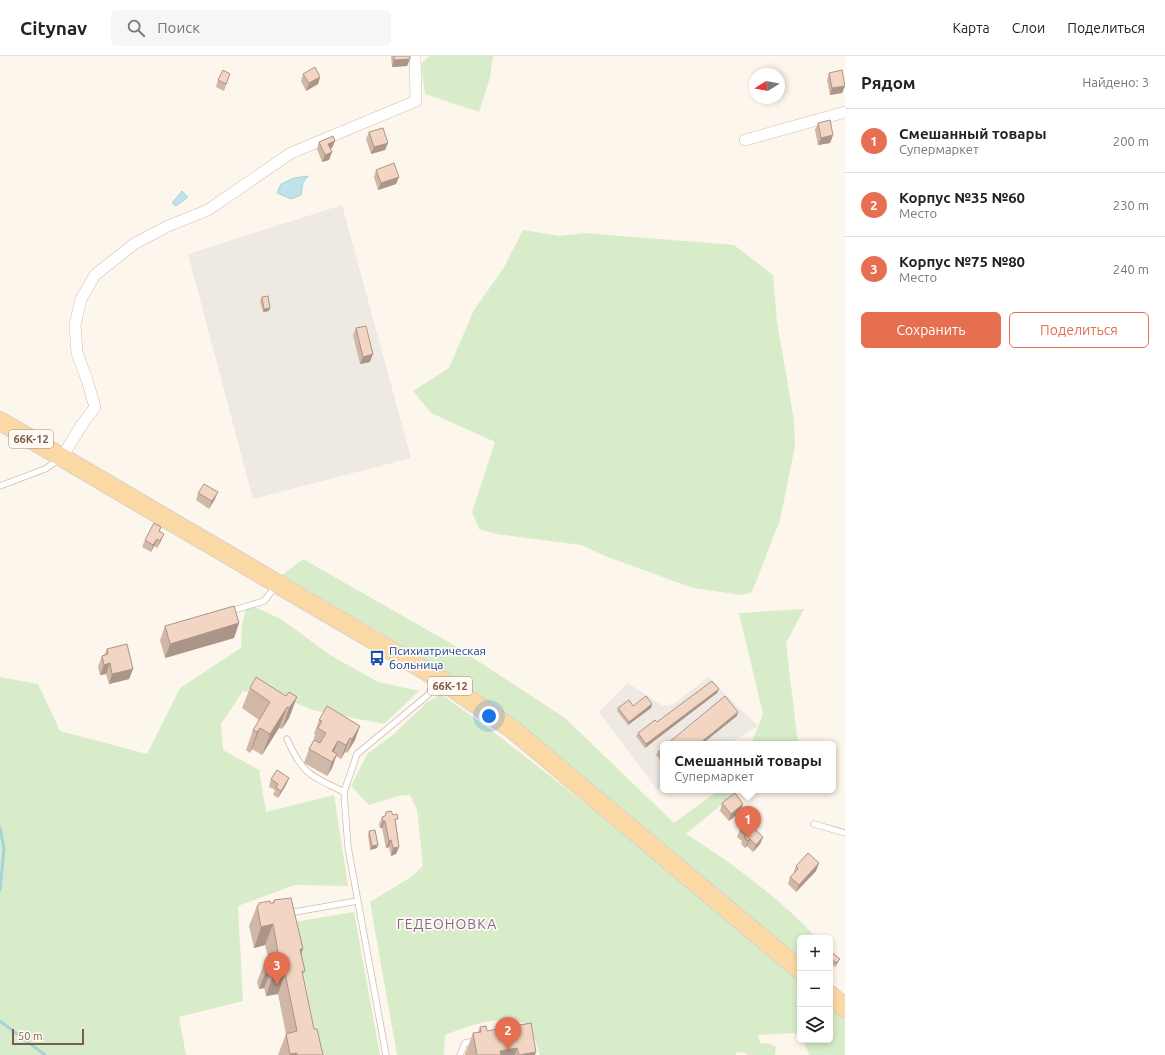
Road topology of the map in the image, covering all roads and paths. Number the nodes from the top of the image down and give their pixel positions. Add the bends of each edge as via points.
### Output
1 (415, 56) edge
2 (845, 112) edge
3 (744, 140) dead end
4 (0, 421) edge
5 (62, 458) junction
6 (0, 486) edge
7 (277, 584) junction
8 (220, 615) edge
9 (438, 678) junction
10 (286, 739) dead end
11 (344, 792) junction
12 (814, 824) dead end
13 (845, 833) edge
14 (357, 901) junction
15 (284, 913) edge
16 (797, 967) edge
17 (833, 998) edge
18 (845, 1008) edge
19 (485, 1040) edge
20 (386, 1055) edge
21 (460, 1055) edge

1 - 5 street via 416,101 291,153 208,210 168,226 134,244 95,275 81,299 74,325 76,353 95,407
2 - 3 street
4 - 5 main road, 66К-12
5 - 6 lane via 45,469
5 - 7 main road, 66К-12
7 - 8 lane via 264,600
7 - 9 main road, 66К-12
9 - 11 lane via 428,696 357,754
9 - 16 main road, 66К-12 via 512,729
10 - 11 lane via 296,761 307,773
11 - 14 lane via 348,847
12 - 13 lane
14 - 15 lane
14 - 20 lane
17 - 18 main road
19 - 21 lane via 465,1043

